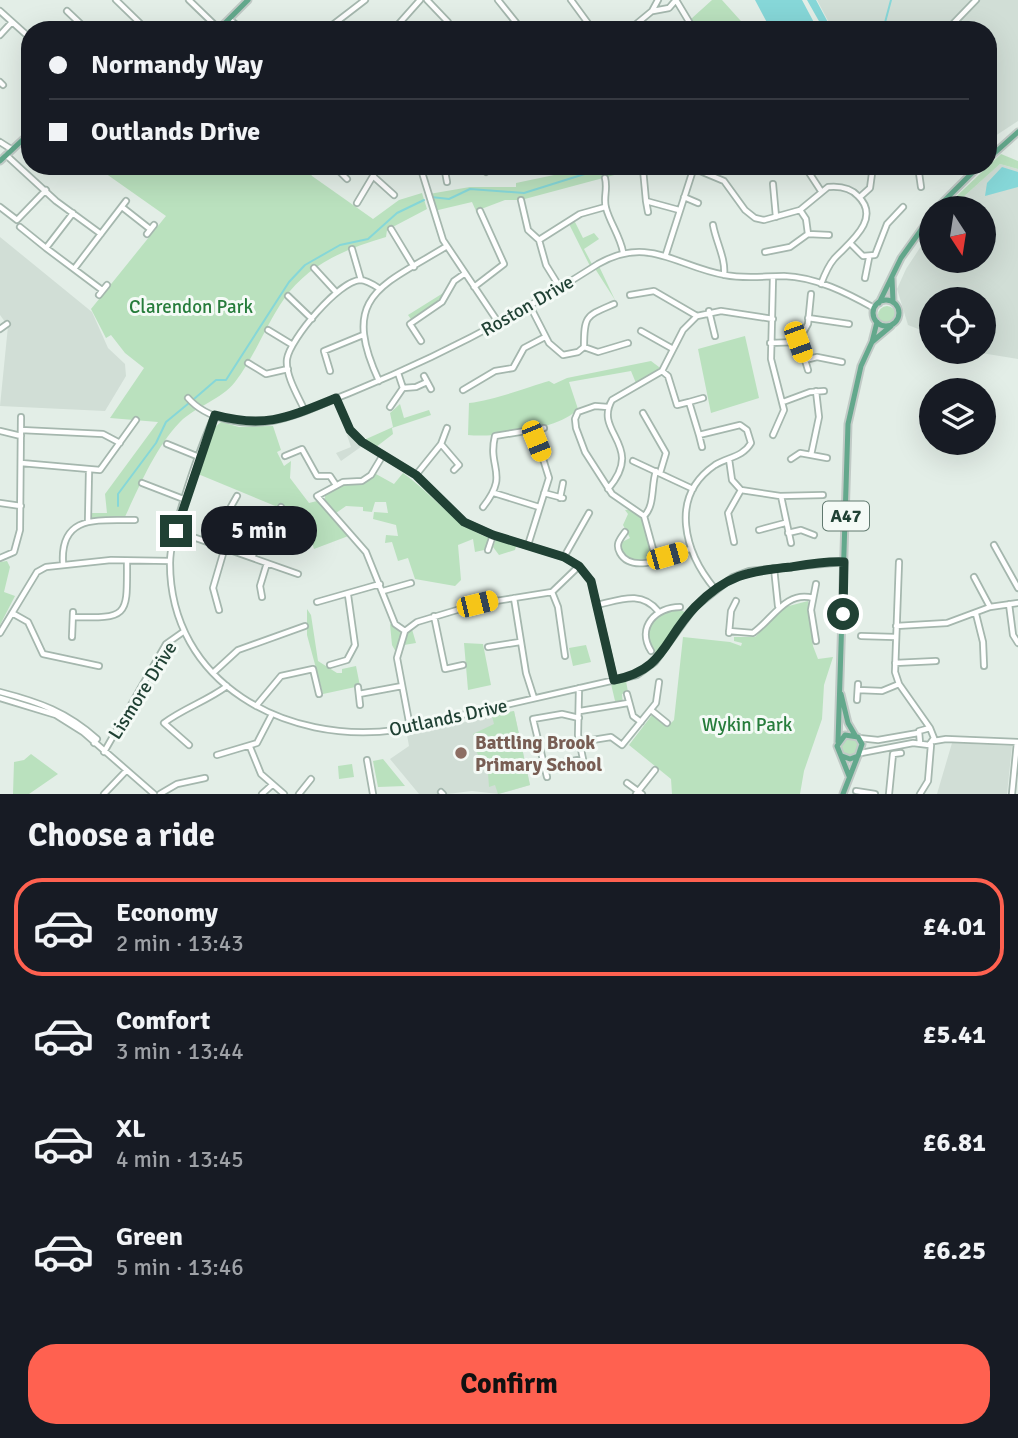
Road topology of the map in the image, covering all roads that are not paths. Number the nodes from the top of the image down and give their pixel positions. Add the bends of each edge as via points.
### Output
1 (116, 0) edge
2 (189, 0) edge
3 (248, 0) edge
4 (365, 0) edge
5 (420, 0) edge
6 (427, 0) edge
7 (498, 0) edge
8 (571, 0) edge
9 (658, 0) edge
10 (675, 0) edge
11 (976, 0) edge
12 (673, 6) junction
13 (666, 8) junction
14 (679, 9) junction
15 (0, 10) edge
16 (67, 11) dead end
17 (652, 11) junction
18 (230, 20) edge
19 (77, 21) edge
20 (138, 21) edge
21 (210, 21) edge
22 (338, 21) edge
23 (401, 21) edge
24 (447, 21) edge
25 (515, 21) edge
26 (586, 21) edge
27 (640, 21) edge
28 (688, 21) edge
29 (956, 21) edge
30 (12, 22) junction
31 (21, 30) edge
32 (0, 35) edge
33 (1018, 132) edge
34 (21, 141) edge
35 (0, 142) edge
36 (11, 149) junction
37 (997, 150) edge
38 (5, 155) junction
39 (0, 161) edge
40 (21, 169) edge
41 (28, 175) edge
42 (343, 175) edge
43 (423, 175) edge
44 (446, 175) edge
45 (644, 175) edge
46 (691, 175) edge
47 (711, 175) edge
48 (811, 175) edge
49 (872, 175) edge
50 (919, 175) edge
51 (970, 175) edge
52 (374, 177) joint
53 (605, 178) dead end
54 (347, 179) dead end
55 (447, 182) dead end
56 (774, 184) dead end
57 (921, 187) dead end
58 (46, 190) junction
59 (821, 191) junction
60 (394, 195) dead end
61 (949, 196) edge
62 (684, 197) junction
63 (860, 197) junction
64 (521, 200) dead end
65 (126, 201) dead end
66 (646, 201) junction
67 (357, 203) dead end
68 (698, 203) dead end
69 (605, 206) junction
70 (0, 207) edge
71 (122, 207) junction
72 (903, 207) dead end
73 (800, 210) junction
74 (480, 211) dead end
75 (679, 211) junction
76 (648, 212) dead end
77 (73, 213) junction
78 (776, 217) junction
79 (713, 225) dead end
80 (20, 228) dead end
81 (151, 229) dead end
82 (391, 229) dead end
83 (101, 234) junction
84 (808, 234) junction
85 (919, 234) edge
86 (829, 235) dead end
87 (539, 240) junction
88 (852, 244) junction
89 (447, 246) junction
90 (46, 248) junction
91 (352, 249) dead end
92 (624, 252) junction
93 (765, 252) dead end
94 (666, 254) junction
95 (869, 258) junction
96 (414, 267) junction
97 (314, 268) dead end
98 (74, 269) junction
99 (464, 274) junction
100 (724, 275) junction
101 (892, 275) junction
102 (773, 277) junction
103 (865, 278) dead end
104 (362, 280) junction
105 (821, 284) junction
106 (559, 286) junction
107 (474, 287) junction
108 (380, 289) junction
109 (103, 290) dead end
110 (337, 292) junction
111 (811, 294) dead end
112 (630, 295) dead end
113 (288, 296) dead end
114 (893, 302) junction
115 (529, 304) junction
116 (614, 304) dead end
117 (877, 305) junction
118 (709, 311) junction
119 (697, 316) junction
120 (808, 318) junction
121 (312, 319) junction
122 (773, 319) junction
123 (498, 322) junction
124 (877, 322) junction
125 (7, 324) dead end
126 (849, 324) dead end
127 (891, 325) junction
128 (0, 329) edge
129 (268, 330) dead end
130 (641, 331) dead end
131 (363, 335) junction
132 (716, 336) dead end
133 (545, 337) junction
134 (421, 341) dead end
135 (798, 342) junction
136 (872, 342) junction
137 (628, 343) dead end
138 (770, 343) junction
139 (291, 344) junction
140 (584, 347) junction
141 (673, 349) junction
142 (805, 360) junction
143 (842, 362) dead end
144 (248, 363) dead end
145 (288, 369) junction
146 (808, 370) dead end
147 (330, 371) dead end
148 (662, 371) junction
149 (398, 373) junction
150 (379, 381) junction
151 (403, 388) junction
152 (431, 389) dead end
153 (463, 390) dead end
154 (816, 391) junction
155 (824, 391) dead end
156 (188, 398) dead end
157 (336, 398) junction
158 (703, 398) dead end
159 (689, 402) junction
160 (783, 402) junction
161 (677, 405) junction
162 (390, 407) dead end
163 (608, 407) junction
164 (670, 408) dead end
165 (305, 411) junction
166 (215, 415) junction
167 (647, 416) dead end
168 (21, 417) dead end
169 (136, 420) dead end
170 (447, 428) dead end
171 (544, 428) dead end
172 (534, 430) junction
173 (0, 431) edge
174 (21, 433) junction
175 (699, 435) junction
176 (773, 435) dead end
177 (120, 443) junction
178 (167, 444) dead end
179 (441, 444) junction
180 (702, 447) dead end
181 (383, 455) junction
182 (811, 455) junction
183 (285, 456) dead end
184 (199, 457) junction
185 (827, 458) dead end
186 (729, 459) junction
187 (792, 459) dead end
188 (633, 461) dead end
189 (21, 463) junction
190 (454, 470) dead end
191 (89, 471) junction
192 (658, 472) junction
193 (416, 475) junction
194 (142, 483) dead end
195 (563, 483) dead end
196 (336, 485) junction
197 (607, 489) junction
198 (693, 489) junction
199 (741, 490) junction
200 (494, 493) junction
201 (544, 493) junction
202 (823, 495) dead end
203 (237, 496) dead end
204 (317, 496) junction
205 (780, 496) junction
206 (310, 499) dead end
207 (186, 500) junction
208 (0, 503) edge
209 (21, 506) junction
210 (281, 507) dead end
211 (483, 507) dead end
212 (539, 507) junction
213 (589, 513) dead end
214 (643, 516) junction
215 (135, 520) dead end
216 (88, 521) junction
217 (785, 523) junction
218 (759, 530) dead end
219 (176, 531) junction
220 (625, 532) dead end
221 (788, 533) junction
222 (493, 535) junction
223 (814, 535) dead end
224 (211, 542) junction
225 (734, 542) dead end
226 (790, 543) dead end
227 (528, 545) junction
228 (994, 545) dead end
229 (225, 547) junction
230 (690, 549) junction
231 (488, 550) dead end
232 (252, 557) junction
233 (564, 557) junction
234 (0, 558) edge
235 (656, 560) junction
236 (127, 561) junction
237 (170, 561) junction
238 (844, 562) junction
239 (898, 562) dead end
240 (63, 563) junction
241 (267, 563) junction
242 (579, 566) junction
243 (774, 568) junction
244 (298, 574) dead end
245 (974, 578) dead end
246 (411, 583) dead end
247 (380, 584) junction
248 (816, 584) dead end
249 (1018, 588) edge
250 (715, 589) junction
251 (383, 591) junction
252 (552, 592) junction
253 (348, 595) junction
254 (262, 597) dead end
255 (514, 598) junction
256 (813, 598) junction
257 (736, 601) dead end
258 (317, 602) dead end
259 (1018, 603) edge
260 (1009, 604) junction
261 (597, 605) junction
262 (778, 606) junction
263 (680, 607) dead end
264 (990, 607) junction
265 (219, 610) dead end
266 (658, 611) junction
267 (12, 613) junction
268 (976, 614) junction
269 (434, 616) junction
270 (305, 626) dead end
271 (896, 626) junction
272 (405, 631) junction
273 (183, 632) junction
274 (0, 633) edge
275 (860, 636) dead end
276 (72, 637) dead end
277 (895, 637) junction
278 (816, 641) dead end
279 (520, 642) junction
280 (1018, 643) edge
281 (488, 647) dead end
282 (651, 651) dead end
283 (565, 656) dead end
284 (936, 660) dead end
285 (895, 663) junction
286 (330, 665) dead end
287 (464, 665) dead end
288 (99, 666) dead end
289 (984, 666) dead end
290 (213, 673) junction
291 (614, 680) junction
292 (659, 682) dead end
293 (899, 684) junction
294 (227, 686) junction
295 (402, 686) junction
296 (358, 687) dead end
297 (579, 688) junction
298 (0, 692) edge
299 (319, 694) dead end
300 (359, 694) junction
301 (626, 694) dead end
302 (841, 694) junction
303 (0, 698) edge
304 (534, 698) junction
305 (857, 700) dead end
306 (628, 703) junction
307 (360, 705) dead end
308 (256, 706) junction
309 (651, 710) junction
310 (579, 714) junction
311 (271, 715) junction
312 (922, 716) junction
313 (641, 722) junction
314 (667, 723) dead end
315 (410, 727) junction
316 (929, 728) junction
317 (919, 731) junction
318 (934, 733) junction
319 (856, 736) junction
320 (946, 739) junction
321 (838, 742) junction
322 (1017, 742) edge
323 (94, 743) junction
324 (580, 743) junction
325 (932, 743) junction
326 (921, 744) junction
327 (189, 745) dead end
328 (250, 747) junction
329 (104, 751) junction
330 (901, 753) dead end
331 (860, 754) junction
332 (217, 755) dead end
333 (842, 756) junction
334 (928, 757) junction
335 (367, 760) dead end
336 (544, 766) junction
337 (655, 770) dead end
338 (126, 771) junction
339 (849, 776) junction
340 (205, 778) dead end
341 (547, 778) dead end
342 (311, 779) dead end
343 (627, 783) dead end
344 (272, 785) junction
345 (856, 791) dead end
346 (639, 793) edge
347 (104, 794) edge
348 (154, 794) edge
349 (160, 794) edge
350 (262, 794) edge
351 (284, 794) edge
352 (299, 794) edge
353 (373, 794) edge
354 (843, 794) edge
355 (875, 794) edge
356 (889, 794) edge
357 (920, 794) edge
358 (1012, 794) edge

1 - 20 street
2 - 21 street
3 - 18 main road
4 - 22 street
5 - 23 street
6 - 24 street
7 - 25 street
8 - 26 street
9 - 13 street
9 - 17 street
10 - 12 street
10 - 14 street
11 - 29 street
12 - 13 street
12 - 14 street
13 - 17 street
14 - 28 street
15 - 30 street
16 - 19 street
17 - 27 street
30 - 31 street
30 - 32 street
33 - 37 main road
34 - 36 main road
35 - 36 street
36 - 38 main road
38 - 39 main road
38 - 40 street
41 - 58 street
42 - 54 street
43 - 89 street
44 - 55 street
45 - 66 street
46 - 62 street
47 - 78 street via 724,181 755,218
48 - 59 street
49 - 63 street via 870,188
50 - 57 street
51 - 61 main road
52 - 60 street
52 - 67 street
53 - 69 street
56 - 78 street
58 - 70 street via 19,219
58 - 77 street
59 - 63 street via 835,187
59 - 73 street
62 - 68 street
62 - 75 street
63 - 88 street via 864,217
64 - 87 street via 528,230
65 - 71 street
66 - 75 street
66 - 76 street
69 - 87 street via 580,214
69 - 92 street
71 - 81 street
71 - 83 street
72 - 95 street via 887,224 878,251
73 - 78 street
73 - 84 street
74 - 107 street via 504,264
75 - 94 street
77 - 83 street
77 - 90 street
79 - 100 street via 716,246 726,265
80 - 90 street
82 - 96 street
83 - 98 street
84 - 86 street
84 - 93 street via 790,247
85 - 101 main road
87 - 106 street via 546,265
88 - 95 street
88 - 105 street via 834,259
89 - 96 street
89 - 99 street
90 - 98 street
91 - 104 street
92 - 94 street
92 - 106 street, Roston Drive
94 - 100 street
95 - 103 street
96 - 108 street
97 - 110 street
98 - 109 street
99 - 107 street
99 - 134 street via 454,281 443,302 410,324
100 - 102 street
101 - 114 main road
101 - 117 main road
102 - 105 street
102 - 122 street
104 - 108 street
104 - 110 street
105 - 117 street
106 - 115 street, Roston Drive
107 - 123 street
108 - 131 street via 367,306
110 - 121 street
111 - 120 street
112 - 119 street via 654,291
113 - 121 street
114 - 117 main road
114 - 127 main road via 900,313
115 - 123 street, Roston Drive
115 - 133 street
116 - 140 street via 586,319
117 - 124 main road
118 - 119 street
118 - 122 street
118 - 132 street
119 - 141 street
120 - 126 street
120 - 135 street
121 - 139 street
122 - 138 street
123 - 149 street, Roston Drive
124 - 127 main road
124 - 136 main road, A47
125 - 128 street
127 - 136 main road, A47
129 - 139 street
130 - 141 street
131 - 147 street via 324,351
131 - 150 street
133 - 140 street via 563,355
133 - 153 street via 524,348 513,368 495,371
135 - 138 street
135 - 142 street
136 - 238 main road, A47 via 860,366 848,424
137 - 140 street via 598,352
138 - 160 street
139 - 145 street
141 - 148 street
142 - 143 street via 817,357
142 - 146 street
144 - 145 street via 266,374
145 - 165 street
148 - 161 street
148 - 163 street via 616,396
149 - 150 street, Roston Drive
149 - 151 street
150 - 157 street, Roston Drive
151 - 152 street via 416,387 425,379
151 - 162 street
154 - 155 street
154 - 160 street
154 - 182 street via 819,417
156 - 166 street, Roston Drive
157 - 165 street, Roston Drive
157 - 181 street via 350,430
158 - 159 street
159 - 161 street
159 - 175 street
160 - 176 street via 781,422
161 - 164 street
163 - 197 street via 608,421 624,456
163 - 197 street via 583,409 575,419 585,452
165 - 166 street, Roston Drive via 250,423
166 - 184 street, Outlands Drive
167 - 192 street via 667,454
168 - 174 street
169 - 177 street
170 - 179 street
171 - 172 street
172 - 200 street via 495,436 492,446 498,476
172 - 201 street via 549,472
173 - 174 street
174 - 177 street via 103,434
174 - 189 street
175 - 180 street
175 - 186 street via 743,426 751,443
177 - 191 street via 100,470
178 - 184 street
179 - 190 street via 459,465
179 - 193 street
181 - 193 street
181 - 196 street via 362,481
182 - 185 street
182 - 187 street via 800,453
183 - 196 street via 302,449 317,476 330,476
184 - 207 street, Outlands Drive
186 - 198 street via 708,471
186 - 199 street via 733,480
188 - 192 street
189 - 191 street
189 - 209 street
191 - 216 street
192 - 198 street
192 - 214 street via 651,485 649,510
193 - 222 street via 464,522
194 - 207 street
195 - 201 street via 561,498
196 - 204 street
197 - 214 street
198 - 230 street via 685,515
199 - 205 street
199 - 225 street via 728,513
200 - 211 street
200 - 212 street
201 - 212 street
202 - 205 street
203 - 224 street
204 - 206 street
204 - 247 street via 366,552
205 - 217 street
207 - 219 street, Outlands Drive
208 - 209 street
209 - 234 street via 14,552
210 - 232 street
212 - 227 street
213 - 233 street
214 - 235 street
215 - 216 street
216 - 240 street via 76,526 67,539
217 - 218 street
217 - 221 street
219 - 224 street
219 - 237 street, Outlands Drive
220 - 235 street via 618,542 625,559 637,563
221 - 223 street via 801,530
221 - 226 street
222 - 227 street
222 - 231 street
224 - 229 street
227 - 233 street
228 - 249 street
229 - 232 street
229 - 265 street via 213,588
230 - 235 street
230 - 250 street
232 - 241 street
233 - 242 street
236 - 237 street
236 - 240 street
236 - 276 street via 127,600 122,612 114,617 73,614
237 - 273 street, Outlands Drive via 174,605
238 - 243 street, Outlands Drive
238 - 302 main road, A47
239 - 271 street
240 - 267 street via 37,572
241 - 244 street
241 - 254 street via 260,586
242 - 252 street
242 - 261 street via 591,581
243 - 250 street, Outlands Drive via 741,574
243 - 262 street
245 - 264 street
246 - 251 street
247 - 251 street
247 - 253 street
248 - 256 street
250 - 291 street, Outlands Drive via 685,618 655,662 637,675
251 - 272 street via 395,624
252 - 255 street
252 - 283 street
253 - 258 street
253 - 286 street via 355,645 347,660 338,667
255 - 269 street
255 - 279 street
256 - 262 street
256 - 278 street
257 - 262 street via 731,607 729,632 753,634
259 - 260 street
260 - 264 street
260 - 280 street
261 - 266 street via 633,597 648,600
261 - 291 street
263 - 266 street
264 - 268 street
266 - 282 street via 646,629
267 - 274 street
267 - 288 street via 29,622 43,654
268 - 271 street via 933,625
268 - 289 street via 984,642
269 - 272 street
269 - 287 street via 445,669
270 - 290 street via 238,650
271 - 277 street
272 - 295 street via 397,658
273 - 290 street, Outlands Drive
273 - 329 street, Lismore Drive via 166,643
275 - 277 street
277 - 285 street
279 - 281 street
279 - 304 street
284 - 285 street
285 - 293 street
290 - 294 street, Outlands Drive
291 - 297 street, Outlands Drive
292 - 309 street
293 - 305 street via 882,691 858,687
293 - 312 street
294 - 308 street, Outlands Drive
294 - 327 street via 164,723
295 - 300 street
295 - 315 street
296 - 300 street
297 - 304 street, Outlands Drive
297 - 310 street
298 - 323 street via 47,704 75,719 97,738
299 - 308 street via 312,666 281,676
300 - 307 street
301 - 306 street
302 - 319 main road, A47
302 - 321 main road, A47
303 - 323 street via 56,715
304 - 315 street, Outlands Drive
306 - 310 street
306 - 313 street
308 - 311 street, Outlands Drive
309 - 313 street
309 - 314 street
310 - 324 street
310 - 336 street via 533,719
311 - 315 street, Outlands Drive via 364,733
311 - 328 street via 263,736
312 - 316 street
312 - 317 street
313 - 324 street via 622,745 611,737
316 - 317 street
316 - 318 street
317 - 319 street via 878,740
317 - 326 street
318 - 320 street
318 - 325 street
319 - 321 main road via 845,735
319 - 331 main road via 862,744
320 - 322 street
320 - 325 street
321 - 333 main road
322 - 358 street
323 - 329 street
324 - 336 street via 583,759
325 - 326 street
325 - 334 street
326 - 331 street via 881,746
326 - 334 street
328 - 332 street
328 - 344 street via 261,774
329 - 338 street
330 - 356 street via 893,754
331 - 333 main road via 850,759
331 - 339 main road
333 - 339 main road
334 - 357 street via 928,781
335 - 353 street
336 - 341 street
337 - 346 street
338 - 347 street
338 - 348 street
339 - 354 main road
340 - 349 street via 177,784
342 - 352 street
343 - 346 street
344 - 350 street
344 - 351 street
345 - 355 street

